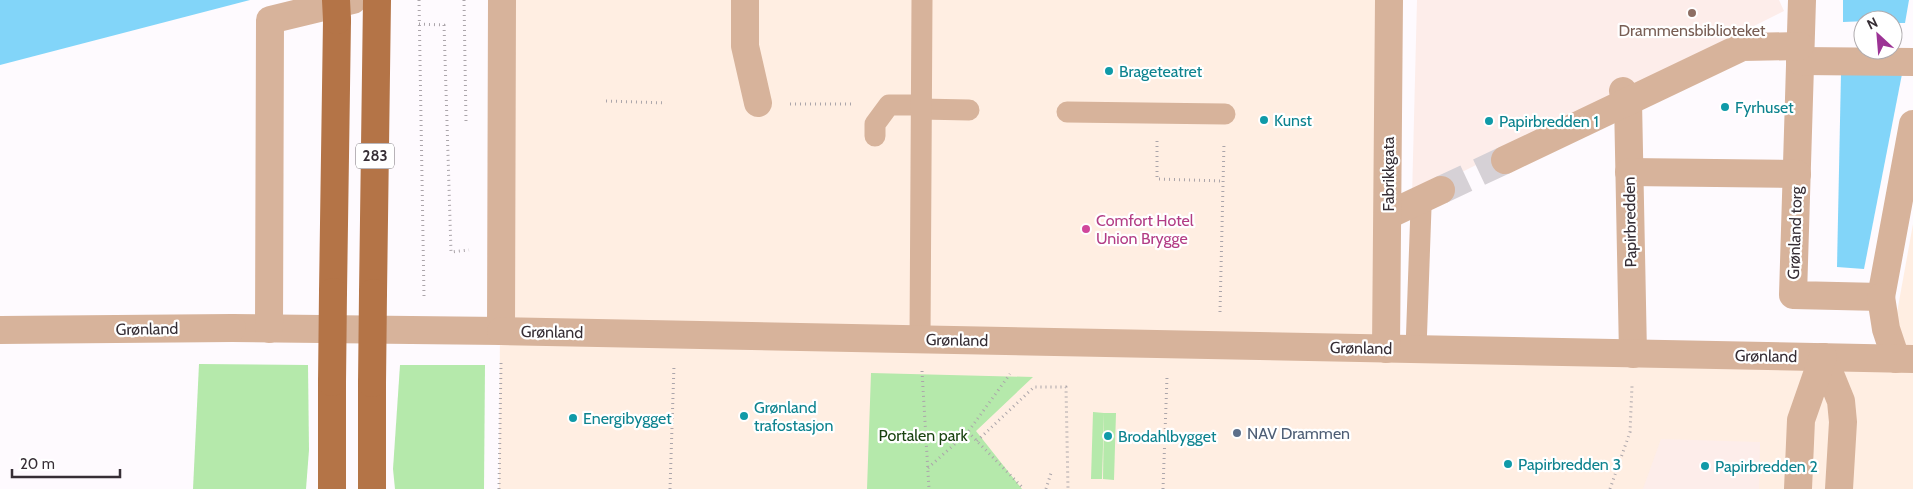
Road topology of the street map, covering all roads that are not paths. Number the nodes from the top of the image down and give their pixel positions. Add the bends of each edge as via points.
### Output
1 (502, 0) edge
2 (744, 0) edge
3 (922, 0) edge
4 (1389, 0) edge
5 (1802, 0) edge
6 (342, 7) edge
7 (377, 10) edge
8 (1800, 53) junction
9 (1913, 62) edge
10 (1626, 96) junction
11 (758, 103) road end
12 (921, 107) junction
13 (969, 110) dead end
14 (1067, 112) dead end
15 (1225, 114) road end
16 (1913, 124) edge
17 (875, 136) dead end
18 (1505, 160) tunnel mouth
19 (1629, 172) junction
20 (1797, 174) junction
21 (1441, 190) tunnel mouth
22 (1421, 208) dead end
23 (1388, 215) junction
24 (1881, 296) junction
25 (269, 329) junction
26 (0, 330) edge
27 (501, 331) junction
28 (920, 340) junction
29 (1386, 349) junction
30 (1416, 349) junction
31 (1633, 354) junction
32 (1824, 358) junction
33 (1904, 359) edge
34 (332, 489) edge
35 (372, 489) edge
36 (1798, 489) edge
37 (1839, 489) edge

1 - 27 street
2 - 11 street via 745,46
3 - 12 lane
4 - 23 street, Fabrikkgata
5 - 8 street, Grønland torg
6 - 25 street via 270,20
6 - 34 main road, 283, bridge via 333,292
7 - 35 main road, 283, bridge
8 - 9 street
8 - 10 street via 1742,47
8 - 20 street, Grønland torg
10 - 18 street
10 - 19 street, Papirbredden
12 - 13 lane
12 - 17 lane via 889,105 875,124
12 - 28 lane
14 - 15 lane
16 - 24 street
19 - 20 street, Grønland torg
19 - 31 street, Papirbredden
20 - 24 street, Grønland torg via 1793,295
21 - 23 street
22 - 30 lane
23 - 29 street, Fabrikkgata
24 - 33 street via 1886,329
25 - 26 street, Grønland
25 - 27 street, Grønland
27 - 28 street, Grønland
28 - 29 street, Grønland
29 - 30 street, Grønland
30 - 31 street, Grønland
31 - 32 street, Grønland
32 - 33 street, Grønland
32 - 36 street via 1801,420
32 - 37 street via 1841,401

